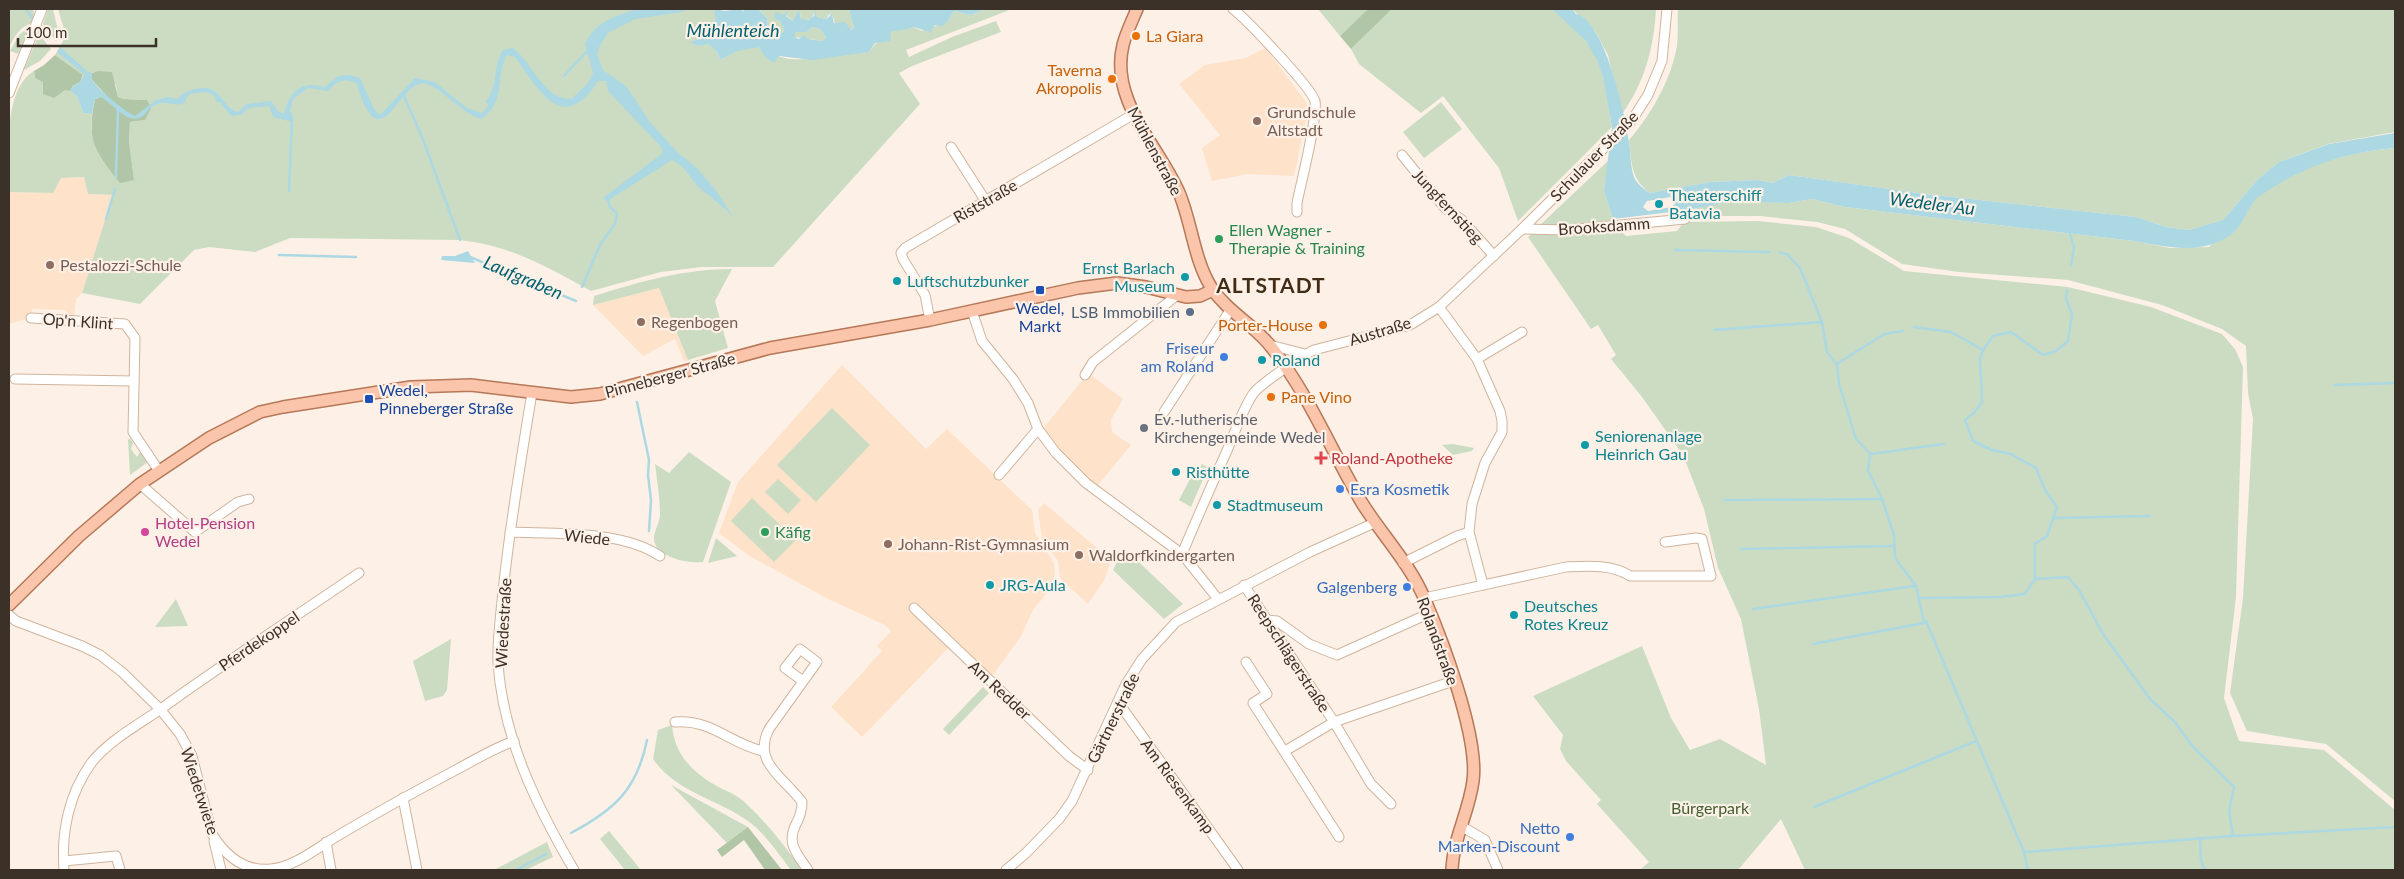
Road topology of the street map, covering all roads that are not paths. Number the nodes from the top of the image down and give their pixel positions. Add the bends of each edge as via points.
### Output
1 (42, 9) edge
2 (1137, 9) edge
3 (1233, 9) edge
4 (1667, 9) edge
5 (9, 93) edge
6 (1134, 114) junction
7 (951, 147) dead end
8 (1402, 155) dead end
9 (985, 200) junction
10 (1297, 212) dead end
11 (1685, 219) dead end
12 (1522, 229) junction
13 (1494, 256) junction
14 (1213, 290) junction
15 (1176, 296) junction
16 (1439, 307) junction
17 (1231, 309) junction
18 (972, 311) junction
19 (31, 318) dead end
20 (930, 320) junction
21 (1522, 332) dead end
22 (1270, 345) junction
23 (1305, 354) junction
24 (1477, 359) junction
25 (1287, 369) junction
26 (1085, 375) dead end
27 (15, 379) dead end
28 (134, 381) junction
29 (532, 393) junction
30 (1164, 412) dead end
31 (1038, 429) junction
32 (159, 471) junction
33 (999, 475) dead end
34 (140, 484) junction
35 (249, 499) dead end
36 (1374, 523) junction
37 (510, 532) junction
38 (1469, 532) junction
39 (1665, 542) dead end
40 (1180, 553) junction
41 (660, 556) dead end
42 (1403, 563) junction
43 (359, 573) dead end
44 (1244, 585) junction
45 (1483, 585) junction
46 (1216, 597) junction
47 (1424, 598) junction
48 (9, 605) edge
49 (914, 608) dead end
50 (1430, 613) junction
51 (9, 615) edge
52 (1267, 620) junction
53 (1246, 662) dead end
54 (1453, 681) junction
55 (803, 682) dead end
56 (1118, 702) junction
57 (160, 709) junction
58 (675, 722) dead end
59 (1334, 722) junction
60 (514, 741) junction
61 (763, 751) junction
62 (1285, 751) junction
63 (1088, 770) junction
64 (403, 798) junction
65 (1391, 804) dead end
66 (1461, 826) junction
67 (212, 834) junction
68 (1339, 837) dead end
69 (326, 842) junction
70 (64, 866) edge
71 (120, 870) edge
72 (221, 870) edge
73 (331, 870) edge
74 (417, 870) edge
75 (574, 870) edge
76 (808, 870) edge
77 (1006, 870) edge
78 (1238, 870) edge
79 (1452, 870) edge
80 (1498, 870) edge

1 - 5 street
2 - 6 main road, Mühlenstraße via 1123,46 1122,66 1128,101
3 - 10 street via 1268,43 1315,101
4 - 12 street, Schulauer Straße via 1662,61 1648,95 1632,120
6 - 9 street, Riststraße
6 - 14 main road, Mühlenstraße via 1180,194 1201,268
7 - 9 street
8 - 13 street, Jungfernstieg via 1445,208 1462,220
9 - 20 street, Riststraße via 901,253 925,295
11 - 12 street, Brooksdamm via 1566,230
12 - 13 street, Schulauer Straße
13 - 16 street, Austraße
14 - 15 main road, Pinneberger Straße via 1195,297
14 - 17 main road, Mühlenstraße
15 - 18 main road, Pinneberger Straße via 1117,283
15 - 26 street via 1093,362
16 - 23 street, Austraße via 1407,325
16 - 24 street
17 - 22 main road, Mühlenstraße
17 - 30 street
18 - 20 main road, Pinneberger Straße
18 - 31 street via 982,341 1013,378
19 - 28 street, Op'n Klint via 125,324 135,338
20 - 29 main road, Pinneberger Straße via 770,348 600,394 571,397
21 - 24 street
22 - 23 street
22 - 25 main road, Rolandstraße
23 - 25 street, Austraße
24 - 38 street via 1500,411 1502,432 1479,479
25 - 36 main road, Rolandstraße
25 - 40 street, Austraße via 1261,384 1252,395
27 - 28 street
28 - 32 street, Op'n Klint via 133,432
29 - 32 main road, Pinneberger Straße via 471,385 411,386 283,406 260,412 209,438
29 - 37 street, Wiedestraße
31 - 33 street
31 - 40 street via 1086,483
32 - 34 main road, Pinneberger Straße
34 - 35 street via 196,532 238,502
34 - 48 main road, Pinneberger Straße via 86,530
36 - 42 main road, Rolandstraße
36 - 44 street, Gärtnerstraße
37 - 41 street, Wiede via 604,538 647,547
37 - 60 street, Wiedestraße via 498,662
38 - 42 street
38 - 45 street
39 - 45 street via 1702,539 1711,576 1630,576 1621,570 1590,566 1566,567
40 - 46 street
42 - 47 main road, Rolandstraße
43 - 57 street, Pferdekoppel
44 - 46 street, Gärtnerstraße
44 - 52 street, Reepschlägerstraße
45 - 47 street
46 - 56 street, Gärtnerstraße via 1176,622 1159,639 1137,667
47 - 50 main road, Rolandstraße
49 - 63 street, Am Redder via 1069,756
50 - 52 street via 1337,655 1309,644 1277,621
50 - 54 main road, Rolandstraße
51 - 57 street, Wiedetwiete via 16,621 100,655
52 - 59 street, Reepschlägerstraße
53 - 62 street via 1267,694 1253,703
54 - 59 street
54 - 66 main road, Rolandstraße via 1475,763 1473,784
55 - 61 street via 769,729 763,740
56 - 63 street, Gärtnerstraße
56 - 78 street, Am Riesenkamp
57 - 67 street, Wiedetwiete via 192,756
57 - 70 street, Pferdekoppel via 108,746 92,762 70,803
58 - 61 street via 690,720 712,727 749,748
59 - 62 street, Reepschlägerstraße
59 - 65 street, Reepschlägerstraße via 1371,784
60 - 64 street, Wiedetwiete
60 - 75 street, Wiedestraße via 530,789
61 - 76 street via 767,762 802,802 790,841
62 - 68 street
63 - 77 street, Gärtnerstraße via 1059,819
64 - 69 street, Wiedetwiete
64 - 74 street
66 - 79 main road, Rolandstraße via 1452,855
66 - 80 street via 1485,840
67 - 69 street, Wiedetwiete via 230,857 246,866 263,870 298,860
67 - 72 street
69 - 73 street
70 - 71 street via 115,852

